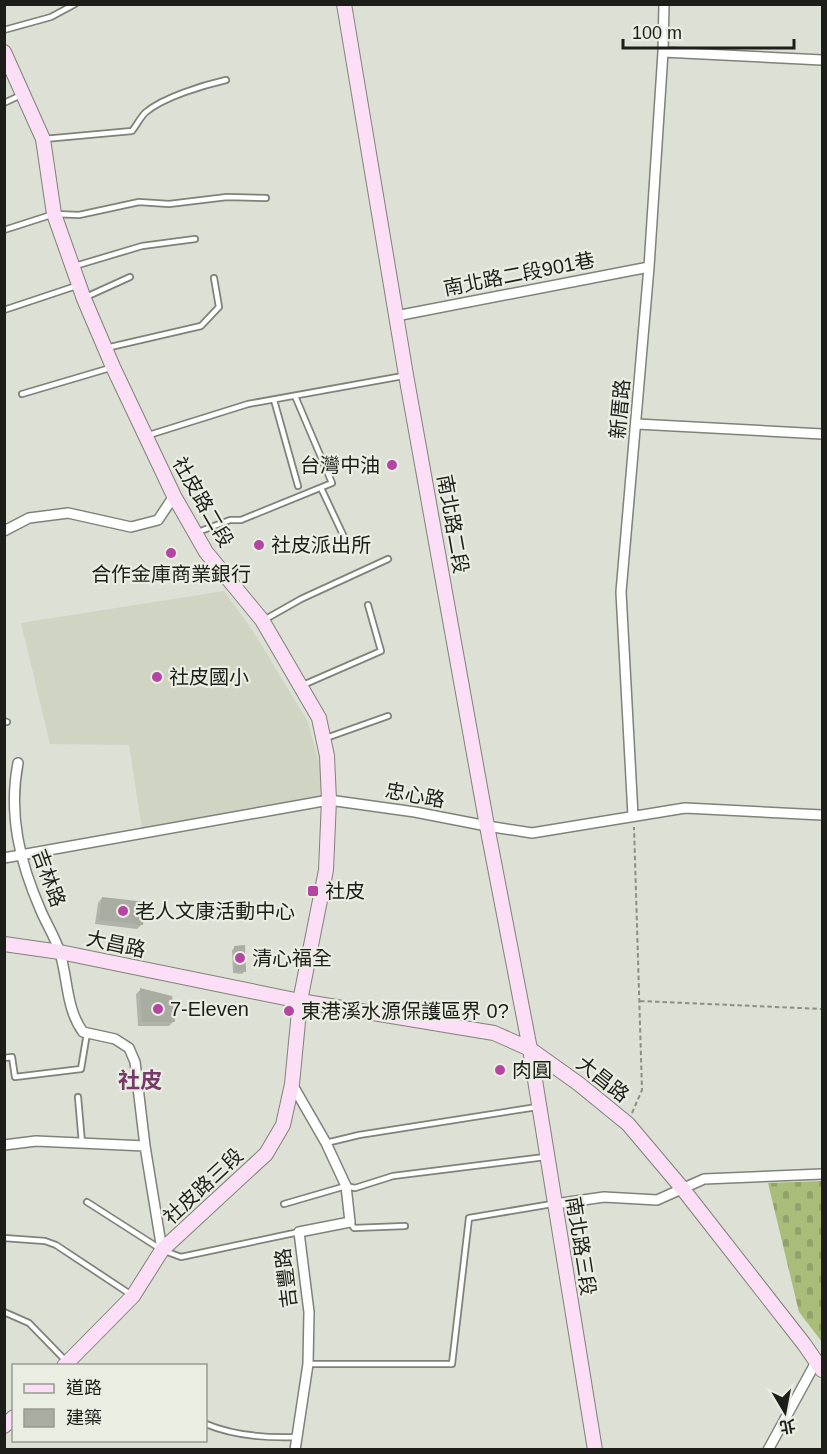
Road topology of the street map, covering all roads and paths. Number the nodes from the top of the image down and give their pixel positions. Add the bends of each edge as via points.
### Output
1 (75, 4) edge
2 (344, 4) edge
3 (664, 4) edge
4 (4, 30) edge
5 (4, 52) edge
6 (663, 52) junction
7 (822, 60) edge
8 (226, 80) dead end
9 (24, 94) junction
10 (4, 103) edge
11 (43, 139) junction
12 (266, 198) dead end
13 (54, 214) junction
14 (4, 230) edge
15 (195, 239) dead end
16 (72, 267) junction
17 (649, 267) junction
18 (130, 277) dead end
19 (214, 278) dead end
20 (79, 285) junction
21 (84, 299) junction
22 (4, 310) edge
23 (396, 316) junction
24 (105, 348) junction
25 (113, 367) junction
26 (406, 375) junction
27 (22, 394) dead end
28 (295, 396) junction
29 (274, 400) junction
30 (637, 424) junction
31 (822, 434) edge
32 (144, 436) junction
33 (298, 486) dead end
34 (321, 488) junction
35 (174, 496) junction
36 (4, 531) edge
37 (195, 532) junction
38 (345, 539) dead end
39 (388, 559) dead end
40 (368, 605) dead end
41 (262, 620) junction
42 (301, 686) junction
43 (388, 716) dead end
44 (323, 739) junction
45 (18, 764) dead end
46 (329, 800) junction
47 (822, 815) edge
48 (633, 816) junction
49 (488, 826) junction
50 (21, 855) junction
51 (4, 858) edge
52 (4, 944) edge
53 (60, 952) junction
54 (640, 1000) junction
55 (300, 1001) junction
56 (822, 1010) edge
57 (87, 1033) junction
58 (530, 1049) junction
59 (4, 1058) edge
60 (292, 1084) junction
61 (78, 1096) dead end
62 (539, 1107) junction
63 (628, 1124) junction
64 (82, 1143) junction
65 (326, 1143) junction
66 (4, 1145) edge
67 (145, 1146) junction
68 (548, 1156) junction
69 (822, 1174) edge
70 (346, 1186) junction
71 (682, 1188) junction
72 (87, 1202) dead end
73 (284, 1204) dead end
74 (555, 1204) junction
75 (350, 1222) junction
76 (405, 1226) dead end
77 (299, 1232) junction
78 (4, 1238) edge
79 (162, 1250) junction
80 (133, 1296) junction
81 (4, 1312) edge
82 (66, 1364) edge
83 (308, 1364) junction
84 (819, 1366) edge
85 (207, 1424) edge
86 (296, 1437) junction
87 (295, 1449) edge
88 (595, 1449) edge
89 (768, 1449) edge

1 - 4 lane via 51,18
2 - 23 street, 南北路二段
3 - 6 street, 新厝路
5 - 9 street, 社皮路二段
6 - 7 street
6 - 17 street, 新厝路
8 - 11 lane via 167,100 146,112 132,131
9 - 10 lane
9 - 11 street, 社皮路二段
11 - 13 street, 社皮路二段
12 - 13 lane via 139,202 79,214
13 - 14 lane
13 - 16 street, 社皮路二段
15 - 16 lane via 142,246
16 - 20 street, 社皮路二段
17 - 23 street, 南北路二段901巷
17 - 30 street, 新厝路
18 - 21 lane
19 - 24 lane via 219,308 201,327
20 - 21 street, 社皮路二段
20 - 22 lane
21 - 24 street, 社皮路二段
23 - 26 street, 南北路二段
24 - 25 street, 社皮路二段
25 - 27 lane
25 - 32 street, 社皮路二段
26 - 28 lane
26 - 49 street, 南北路二段
28 - 29 lane
28 - 34 lane via 332,483
29 - 32 lane via 248,404
29 - 33 lane
30 - 31 street
30 - 48 street, 新厝路 via 621,592
32 - 35 street, 社皮路二段
34 - 37 lane via 241,520
34 - 38 lane
35 - 36 street via 158,520 131,527 68,513 29,518
35 - 37 street, 社皮路二段
37 - 41 street, 社皮路二段 via 206,552
39 - 41 lane
40 - 42 lane via 381,651
41 - 42 street, 社皮路二段
42 - 44 street, 社皮路二段 via 320,717
43 - 44 lane
44 - 46 street, 社皮路二段
45 - 50 street, 吉林路 via 13,788
46 - 49 street, 忠心路
46 - 50 street, 忠心路
46 - 55 street, 社皮路二段 via 326,870
47 - 48 street, 忠心路 via 685,808
48 - 49 street, 忠心路 via 532,833
48 - 54 path
49 - 58 street, 南北路二段
50 - 51 street, 忠心路
50 - 53 street, 吉林路
52 - 53 street, 大昌路
53 - 55 street, 大昌路
53 - 57 street, 吉林路 via 70,1003 77,1023
54 - 56 path
54 - 63 path via 642,1090
55 - 58 street, 大昌路 via 495,1033
55 - 60 street, 社皮路三段
57 - 59 lane via 81,1069 15,1077 12,1057
57 - 67 street via 115,1039 129,1048 135,1062
58 - 62 street, 南北路三段
58 - 63 street, 大昌路
60 - 65 street
60 - 79 street, 社皮路三段 via 283,1125 266,1154
61 - 64 lane
62 - 65 lane
62 - 68 street, 南北路三段
63 - 71 street, 大昌路
64 - 66 street via 36,1141
64 - 67 street
65 - 70 street
67 - 79 street
68 - 70 lane via 393,1176 355,1188
68 - 74 street, 南北路三段
69 - 71 street via 704,1179
70 - 73 lane
70 - 75 street
71 - 74 street via 657,1200 604,1197
71 - 84 street, 大昌路
72 - 79 lane
74 - 83 lane via 469,1218 452,1364
74 - 88 street, 南北路三段
75 - 76 lane via 354,1228
75 - 77 street, 吉豐路
77 - 79 lane via 181,1257
77 - 83 street, 吉豐路 via 309,1312
78 - 80 lane via 56,1245
79 - 80 street, 社皮路三段
80 - 82 street, 社皮路三段
81 - 82 lane via 29,1323
83 - 86 street, 吉豐路
84 - 89 street
85 - 86 lane via 246,1435
86 - 87 street, 吉豐路

